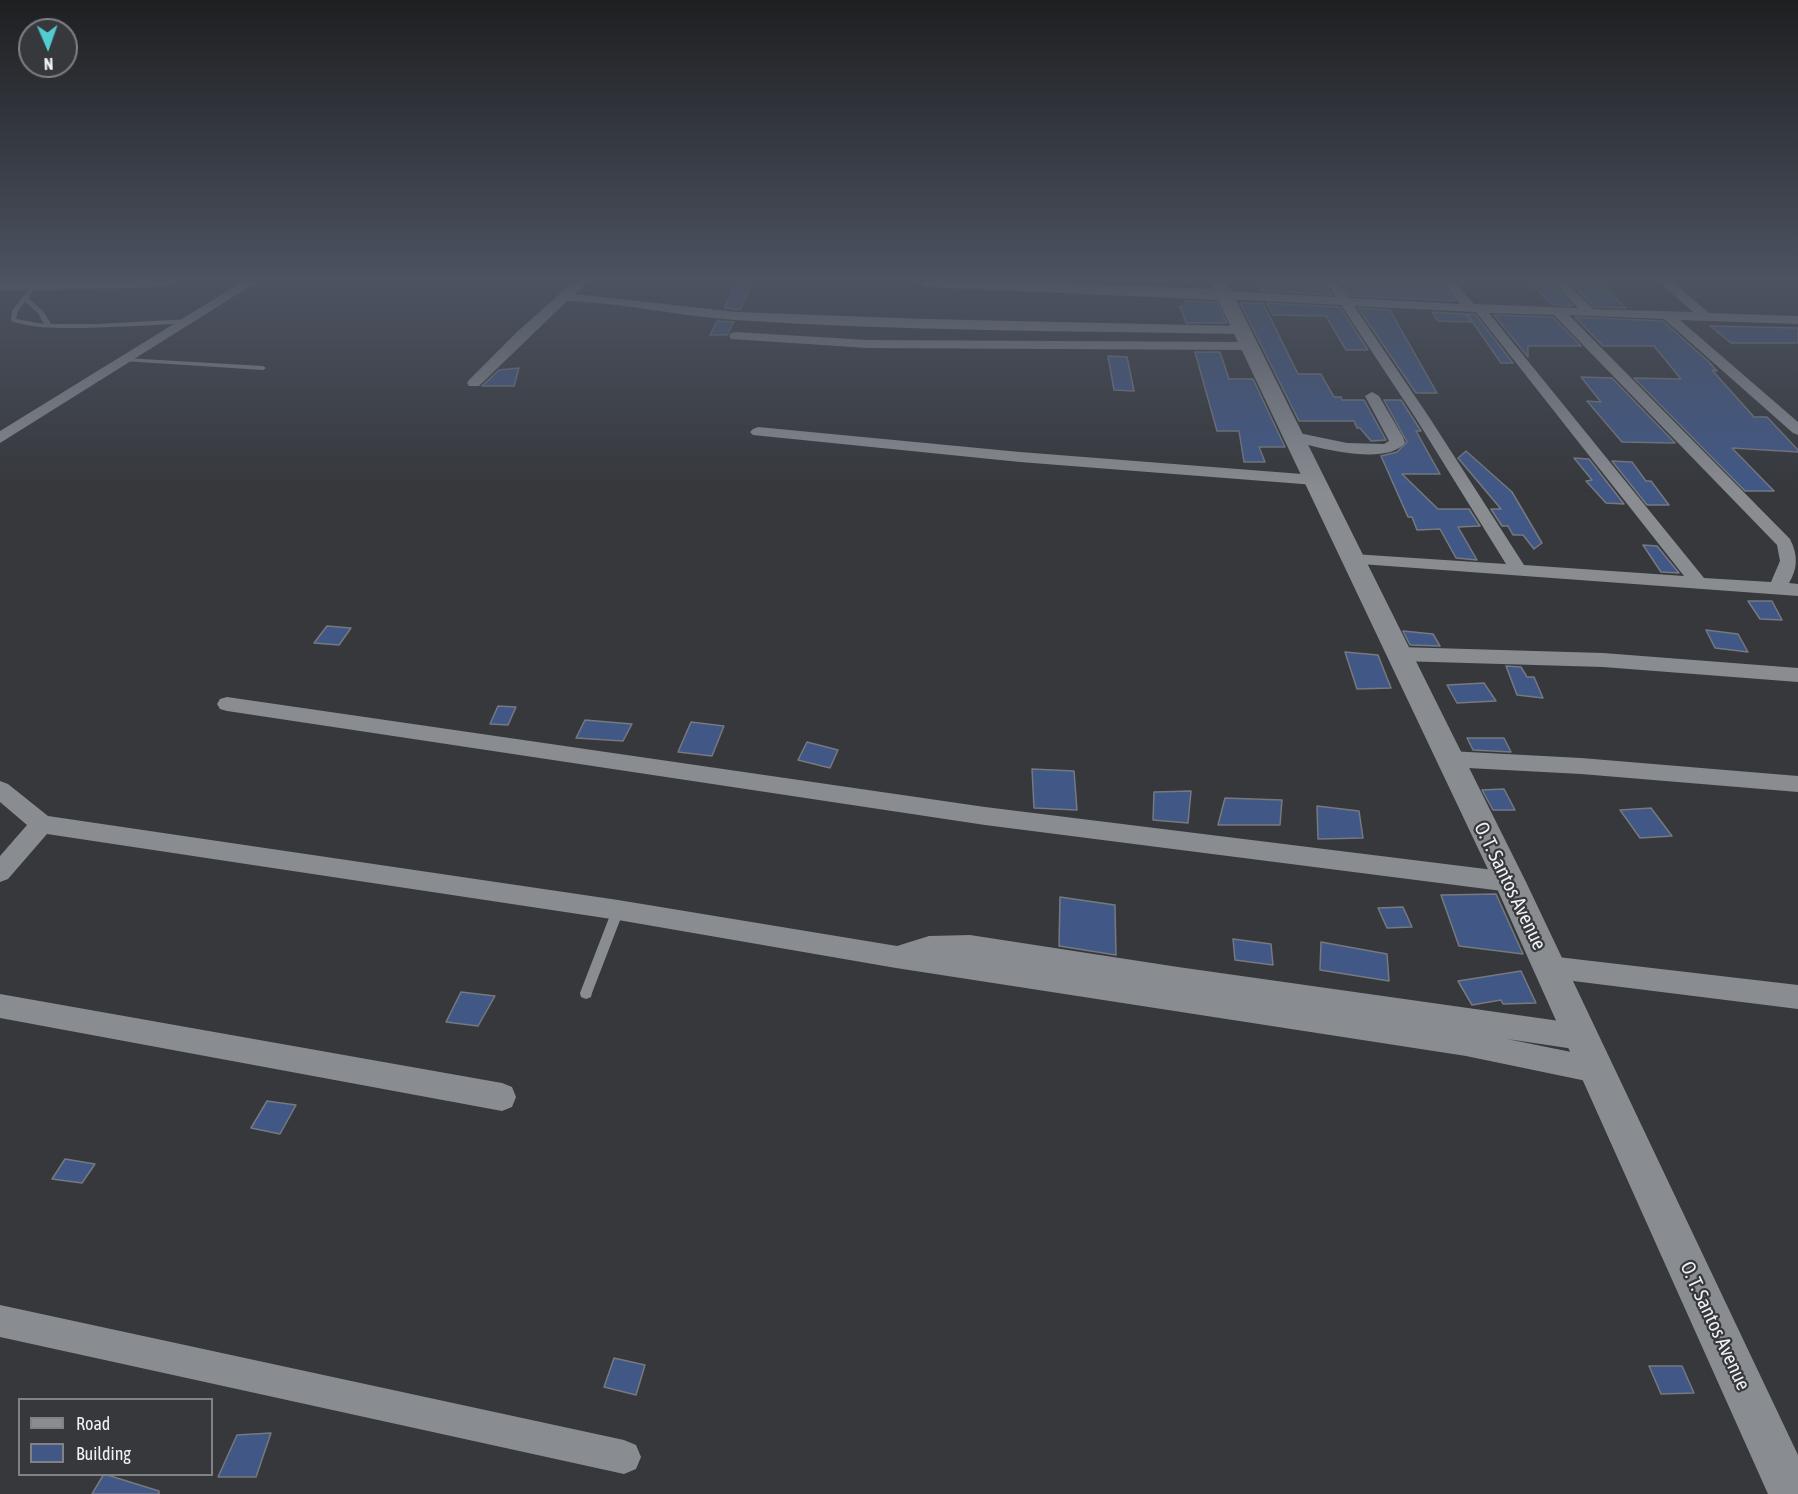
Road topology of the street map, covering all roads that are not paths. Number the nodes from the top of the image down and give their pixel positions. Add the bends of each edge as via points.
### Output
1 (139, 352) edge
2 (504, 352) edge
3 (1252, 352) edge
4 (1378, 352) edge
5 (1510, 352) edge
6 (1598, 352) edge
7 (1709, 352) edge
8 (125, 360) junction
9 (263, 369) dead end
10 (474, 382) dead end
11 (1372, 396) dead end
12 (1798, 430) edge
13 (758, 432) dead end
14 (1294, 437) junction
15 (0, 438) edge
16 (1315, 480) junction
17 (1353, 559) junction
18 (1519, 571) junction
19 (1699, 583) junction
20 (1776, 589) junction
21 (1798, 590) edge
22 (1399, 654) junction
23 (1798, 675) edge
24 (226, 704) dead end
25 (1449, 759) junction
26 (1798, 784) edge
27 (0, 790) edge
28 (42, 824) junction
29 (0, 872) edge
30 (1510, 882) junction
31 (618, 910) junction
32 (896, 957) junction
33 (1549, 967) junction
34 (586, 993) dead end
35 (1798, 997) edge
36 (0, 1006) edge
37 (1581, 1037) junction
38 (1596, 1070) junction
39 (502, 1097) dead end
40 (0, 1321) edge
41 (624, 1457) dead end
42 (1792, 1494) edge

1 - 8 street
2 - 10 street
3 - 14 street, O. T. Santos Avenue
4 - 18 street
5 - 19 street
6 - 20 street via 1784,543 1789,550 1789,564
7 - 12 street
8 - 9 lane
8 - 15 street
11 - 14 street via 1395,437 1393,447 1359,449
13 - 16 street
14 - 16 street, O. T. Santos Avenue
16 - 17 street, O. T. Santos Avenue
17 - 18 street
17 - 22 street, O. T. Santos Avenue
18 - 19 street
19 - 20 street
20 - 21 street
22 - 23 street via 1603,660
22 - 25 street, O. T. Santos Avenue
24 - 30 street via 924,807
25 - 26 street
25 - 30 street, O. T. Santos Avenue
27 - 28 street
28 - 29 street
28 - 31 street
30 - 33 street, O. T. Santos Avenue
31 - 32 street
31 - 34 lane
32 - 37 street via 928,947 970,946
32 - 38 street via 1466,1043
33 - 35 street
33 - 37 street, O. T. Santos Avenue
36 - 39 street
37 - 38 street, O. T. Santos Avenue
38 - 42 street, O. T. Santos Avenue
40 - 41 street

